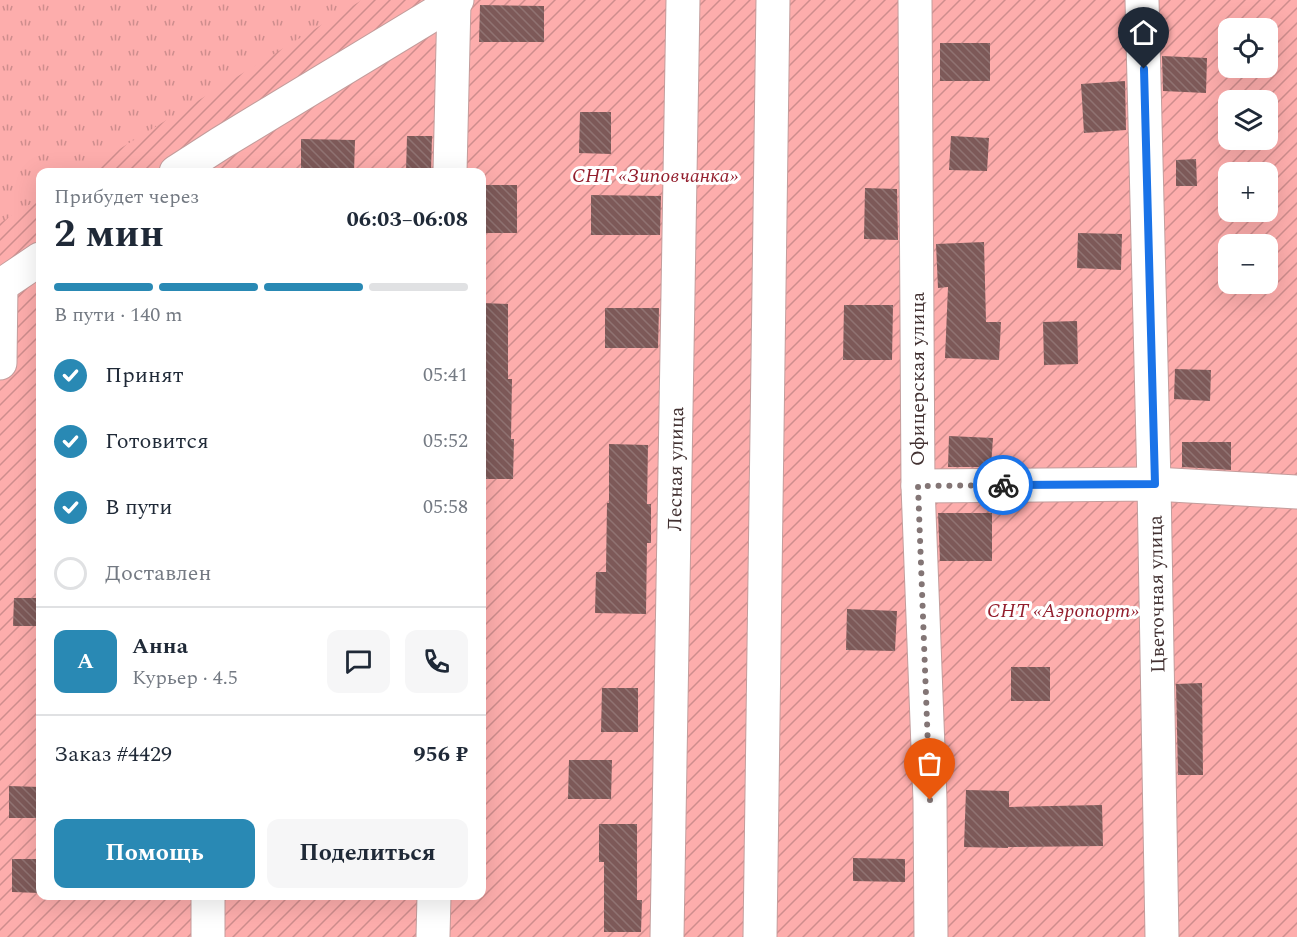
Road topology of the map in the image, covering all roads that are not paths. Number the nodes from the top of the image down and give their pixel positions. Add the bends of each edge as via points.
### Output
1 (683, 0) edge
2 (773, 0) edge
3 (915, 0) edge
4 (1142, 0) edge
5 (456, 1) edge
6 (221, 158) edge
7 (189, 168) edge
8 (450, 168) edge
9 (36, 263) edge
10 (1, 285) edge
11 (0, 363) edge
12 (1155, 484) junction
13 (918, 486) junction
14 (1297, 492) edge
15 (208, 900) edge
16 (434, 900) edge
17 (208, 937) edge
18 (433, 937) edge
19 (667, 937) edge
20 (760, 937) edge
21 (931, 937) edge
22 (1162, 937) edge

1 - 19 street, Лесная улица
2 - 20 street
3 - 13 street, Офицерская улица
4 - 12 street, Цветочная улица
5 - 6 street
5 - 8 street
6 - 7 street
9 - 10 street
10 - 11 street
12 - 13 street
12 - 14 street
12 - 22 street, Цветочная улица
13 - 21 street, Офицерская улица
15 - 17 street
16 - 18 street

